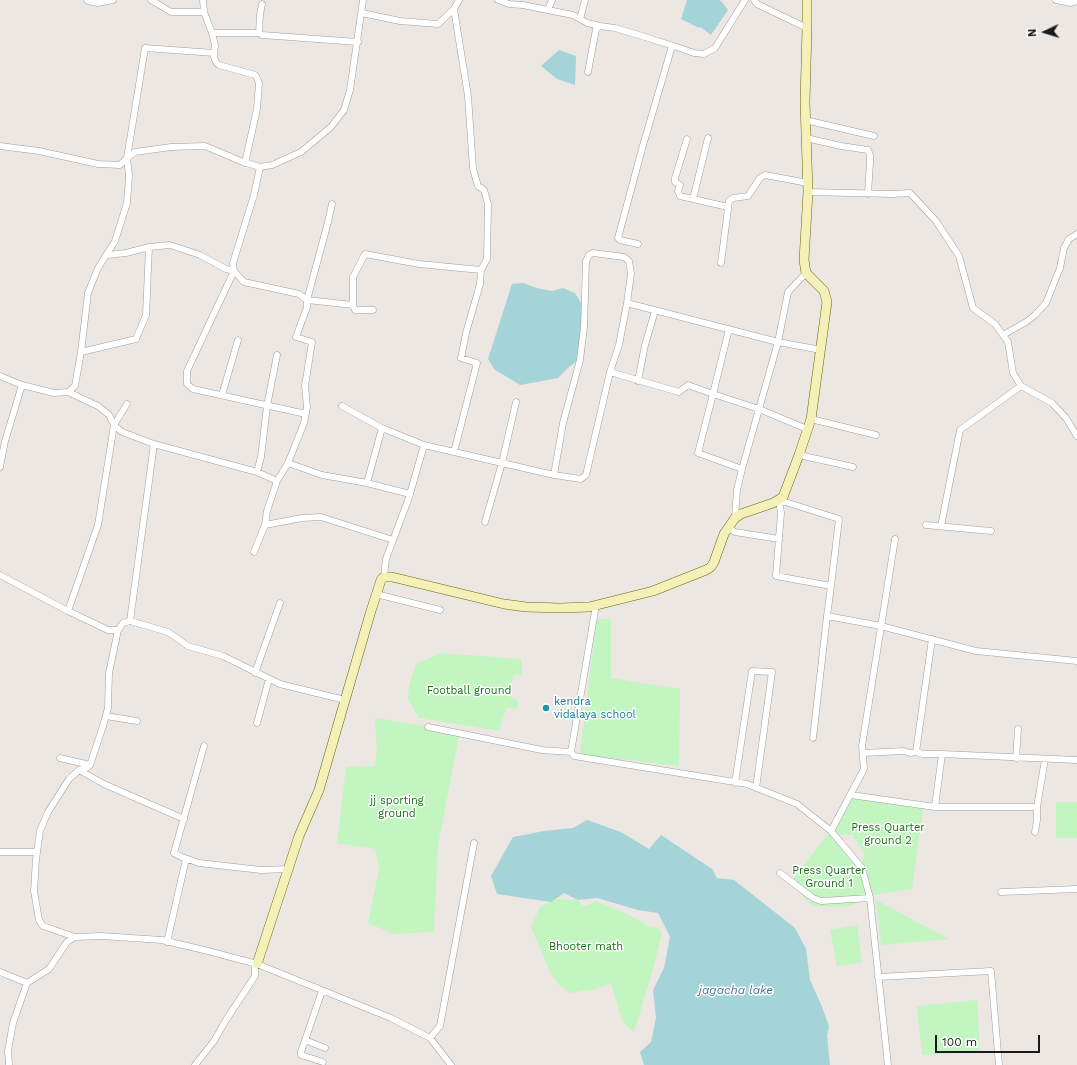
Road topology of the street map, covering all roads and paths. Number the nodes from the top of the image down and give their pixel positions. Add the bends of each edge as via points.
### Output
1 (88, 0) edge
2 (113, 0) edge
3 (151, 0) edge
4 (203, 0) edge
5 (364, 0) edge
6 (459, 0) edge
7 (498, 0) edge
8 (552, 0) edge
9 (585, 0) edge
10 (745, 0) edge
11 (754, 0) edge
12 (807, 0) edge
13 (1056, 0) edge
14 (1077, 1) edge
15 (262, 4) dead end
16 (454, 9) junction
17 (548, 10) junction
18 (204, 12) junction
19 (362, 13) junction
20 (580, 19) junction
21 (600, 26) junction
22 (807, 28) junction
23 (212, 33) junction
24 (259, 34) junction
25 (358, 42) junction
26 (672, 46) junction
27 (214, 54) junction
28 (588, 72) dead end
29 (805, 120) junction
30 (874, 136) dead end
31 (708, 138) dead end
32 (806, 138) junction
33 (687, 140) dead end
34 (0, 146) edge
35 (127, 158) junction
36 (245, 163) junction
37 (260, 167) junction
38 (808, 188) junction
39 (868, 194) junction
40 (693, 199) junction
41 (332, 204) dead end
42 (728, 206) junction
43 (1077, 234) edge
44 (638, 244) dead end
45 (149, 247) junction
46 (107, 255) junction
47 (721, 263) dead end
48 (481, 270) junction
49 (234, 271) junction
50 (806, 273) junction
51 (307, 300) junction
52 (626, 303) junction
53 (353, 305) junction
54 (373, 310) dead end
55 (655, 311) junction
56 (729, 329) junction
57 (1003, 334) junction
58 (238, 340) dead end
59 (778, 342) junction
60 (821, 350) junction
61 (82, 352) junction
62 (277, 355) dead end
63 (610, 372) junction
64 (0, 376) edge
65 (638, 381) junction
66 (22, 385) junction
67 (1021, 386) junction
68 (68, 392) junction
69 (713, 394) junction
70 (222, 395) junction
71 (516, 402) dead end
72 (127, 404) dead end
73 (267, 406) junction
74 (342, 406) dead end
75 (759, 409) junction
76 (306, 414) junction
77 (811, 419) junction
78 (114, 425) junction
79 (382, 428) junction
80 (807, 430) junction
81 (876, 435) dead end
82 (1077, 436) edge
83 (154, 444) junction
84 (424, 445) junction
85 (454, 452) junction
86 (799, 455) junction
87 (288, 463) junction
88 (502, 463) junction
89 (0, 466) edge
90 (853, 467) dead end
91 (742, 469) junction
92 (257, 472) junction
93 (554, 475) junction
94 (277, 481) junction
95 (367, 483) junction
96 (410, 494) junction
97 (779, 500) junction
98 (735, 518) junction
99 (485, 522) dead end
100 (265, 525) junction
101 (926, 525) dead end
102 (941, 526) junction
103 (728, 528) junction
104 (990, 531) dead end
105 (779, 539) junction
106 (895, 539) dead end
107 (393, 540) junction
108 (254, 552) dead end
109 (0, 575) edge
110 (384, 577) junction
111 (831, 586) junction
112 (376, 594) junction
113 (280, 603) dead end
114 (596, 605) junction
115 (440, 610) dead end
116 (68, 611) junction
117 (827, 616) junction
118 (130, 621) junction
119 (881, 626) junction
120 (118, 630) junction
121 (932, 639) junction
122 (1077, 661) edge
123 (255, 673) junction
124 (269, 680) junction
125 (345, 700) junction
126 (106, 716) junction
127 (137, 721) dead end
128 (257, 723) dead end
129 (428, 727) dead end
130 (1018, 729) dead end
131 (813, 738) dead end
132 (204, 746) dead end
133 (571, 752) junction
134 (916, 752) junction
135 (863, 753) junction
136 (942, 754) junction
137 (60, 758) dead end
138 (1016, 758) junction
139 (1045, 759) junction
140 (1077, 760) edge
141 (90, 764) junction
142 (79, 770) junction
143 (736, 783) junction
144 (756, 788) junction
145 (851, 795) junction
146 (935, 807) junction
147 (1037, 807) junction
148 (184, 819) junction
149 (831, 831) junction
150 (1035, 832) dead end
151 (474, 842) dead end
152 (0, 852) edge
153 (37, 852) junction
154 (186, 859) junction
155 (288, 869) junction
156 (780, 873) dead end
157 (1077, 889) edge
158 (1001, 892) dead end
159 (870, 898) junction
160 (75, 937) junction
161 (167, 942) junction
162 (256, 964) junction
163 (0, 972) edge
164 (878, 977) junction
165 (27, 983) junction
166 (322, 991) junction
167 (430, 1038) junction
168 (305, 1040) junction
169 (325, 1048) dead end
170 (323, 1062) dead end
171 (9, 1065) edge
172 (195, 1065) edge
173 (450, 1065) edge
174 (888, 1065) edge
175 (999, 1065) edge

1 - 2 street via 98,3
3 - 18 street via 171,12
4 - 18 street
5 - 19 street
6 - 16 street
7 - 17 street
8 - 17 street
9 - 20 street
10 - 26 street via 715,48 704,54
11 - 22 street via 757,4
12 - 22 main road
13 - 14 street via 1071,3
15 - 24 street
16 - 19 street via 438,24 400,21
16 - 48 street via 468,96 473,169 478,186 484,190 488,204 487,258
17 - 20 street
18 - 23 street
19 - 25 street
20 - 21 street
21 - 26 street via 615,28
21 - 28 street via 596,30
22 - 29 main road
23 - 24 street
23 - 27 street
24 - 25 street
25 - 37 street via 344,110 331,127 301,152 272,165
26 - 44 street via 618,238
27 - 35 street via 145,48
27 - 36 street via 219,65 255,75 259,83 257,109
29 - 30 street
29 - 32 main road
31 - 40 street
32 - 38 main road
32 - 39 street via 868,150
33 - 40 street via 675,182 680,186 680,196
34 - 35 street via 40,151 98,164 120,166
35 - 36 street via 135,152 205,146
35 - 46 street via 127,204 115,241
36 - 37 street
37 - 49 street via 233,263
38 - 39 street
38 - 42 street via 765,175 748,196 728,200
38 - 50 main road via 804,238
39 - 57 street via 910,193 936,221 959,256 973,308 995,324
40 - 42 street
41 - 51 street
42 - 47 street
43 - 57 street via 1069,239 1064,248 1060,268 1046,303 1026,322
45 - 46 street
45 - 49 street via 170,245 200,255
45 - 61 street via 146,315 136,339
46 - 61 street via 98,268 88,293
48 - 53 street via 419,264 365,254 354,276
48 - 85 street via 480,284 461,358 477,363
49 - 51 street via 244,282 299,294
49 - 70 street via 187,371 187,384 193,389
50 - 59 street via 788,292
50 - 60 main road via 826,296
51 - 53 street
51 - 76 street via 296,337 312,342 306,386
52 - 55 street
52 - 63 street
52 - 93 street via 631,274 629,261 624,257 592,253 589,255 586,261 580,360 563,423
53 - 54 street via 355,310
55 - 56 street
55 - 65 street
56 - 59 street
56 - 69 street
57 - 67 street via 1008,342 1013,373
58 - 70 street
59 - 60 street
59 - 75 street
60 - 77 main road
61 - 68 street via 75,386
62 - 73 street
63 - 65 street
63 - 93 street via 586,475 582,479
64 - 66 street
65 - 69 street via 679,392 688,385
66 - 68 street via 54,393
66 - 89 street
67 - 82 street via 1052,403 1066,418
67 - 102 street via 960,430
68 - 78 street via 98,406 109,415
69 - 75 street
69 - 91 street via 698,453
70 - 73 street
71 - 88 street
72 - 78 street
73 - 76 street
73 - 92 street
74 - 79 street
75 - 80 street
75 - 91 street
76 - 87 street
77 - 80 main road
77 - 81 street
78 - 83 street via 122,432
78 - 116 street via 98,526
79 - 84 street
79 - 95 street
80 - 86 main road
83 - 92 street
83 - 118 street
84 - 85 street
84 - 96 street
85 - 88 street
86 - 90 street
86 - 97 main road via 786,492
87 - 94 street
87 - 95 street via 322,474
88 - 93 street
88 - 99 street
91 - 98 street
92 - 94 street
94 - 100 street
95 - 96 street
96 - 107 street
97 - 98 main road
97 - 105 street
97 - 111 street via 839,519
98 - 103 main road
100 - 107 street via 321,517
100 - 108 street
101 - 102 street
102 - 104 street
103 - 105 street via 735,532
103 - 114 main road via 720,542 714,562 706,570 653,591
105 - 111 street via 776,576
106 - 119 street
107 - 110 street via 386,559
109 - 116 street
110 - 112 main road
110 - 114 main road via 526,607
111 - 117 street
112 - 115 street
112 - 125 main road
113 - 123 street
114 - 133 street
116 - 120 street via 108,630
117 - 119 street
117 - 131 street
118 - 120 street via 123,623
118 - 123 street via 168,632 188,646 223,656
119 - 121 street
119 - 135 street
120 - 126 street via 109,673
121 - 122 street via 976,651
121 - 134 street
123 - 124 street
124 - 125 street
124 - 128 street
125 - 155 main road via 319,790
126 - 127 street
126 - 141 street
129 - 133 street via 542,750
130 - 138 street
132 - 148 street
133 - 143 street via 574,756
134 - 135 street
134 - 136 street
135 - 145 street via 864,769
136 - 138 street
136 - 146 street
137 - 141 street
138 - 139 street
139 - 140 street
139 - 147 street
141 - 142 street
142 - 148 street via 104,784
142 - 153 street via 69,779 48,812 40,831
143 - 144 street
143 - 144 street via 752,671 772,672
144 - 149 street via 797,804
145 - 146 street
145 - 149 street
146 - 147 street
147 - 150 street
148 - 154 street via 174,853
149 - 159 street via 862,868
151 - 167 street via 440,1026
152 - 153 street
153 - 160 street via 34,891 39,920 43,926
154 - 155 street via 199,863 261,870
154 - 161 street
155 - 162 main road
156 - 159 street via 813,898 821,901
157 - 158 street
159 - 164 street
160 - 161 street via 101,936
160 - 165 street via 67,942 49,969
161 - 162 street
162 - 166 street
162 - 172 street via 255,976
163 - 165 street
164 - 174 street
164 - 175 street via 991,971
165 - 171 street via 13,1023 8,1051
166 - 167 street via 391,1018
166 - 168 street
167 - 173 street
168 - 169 street
168 - 170 street via 301,1055

